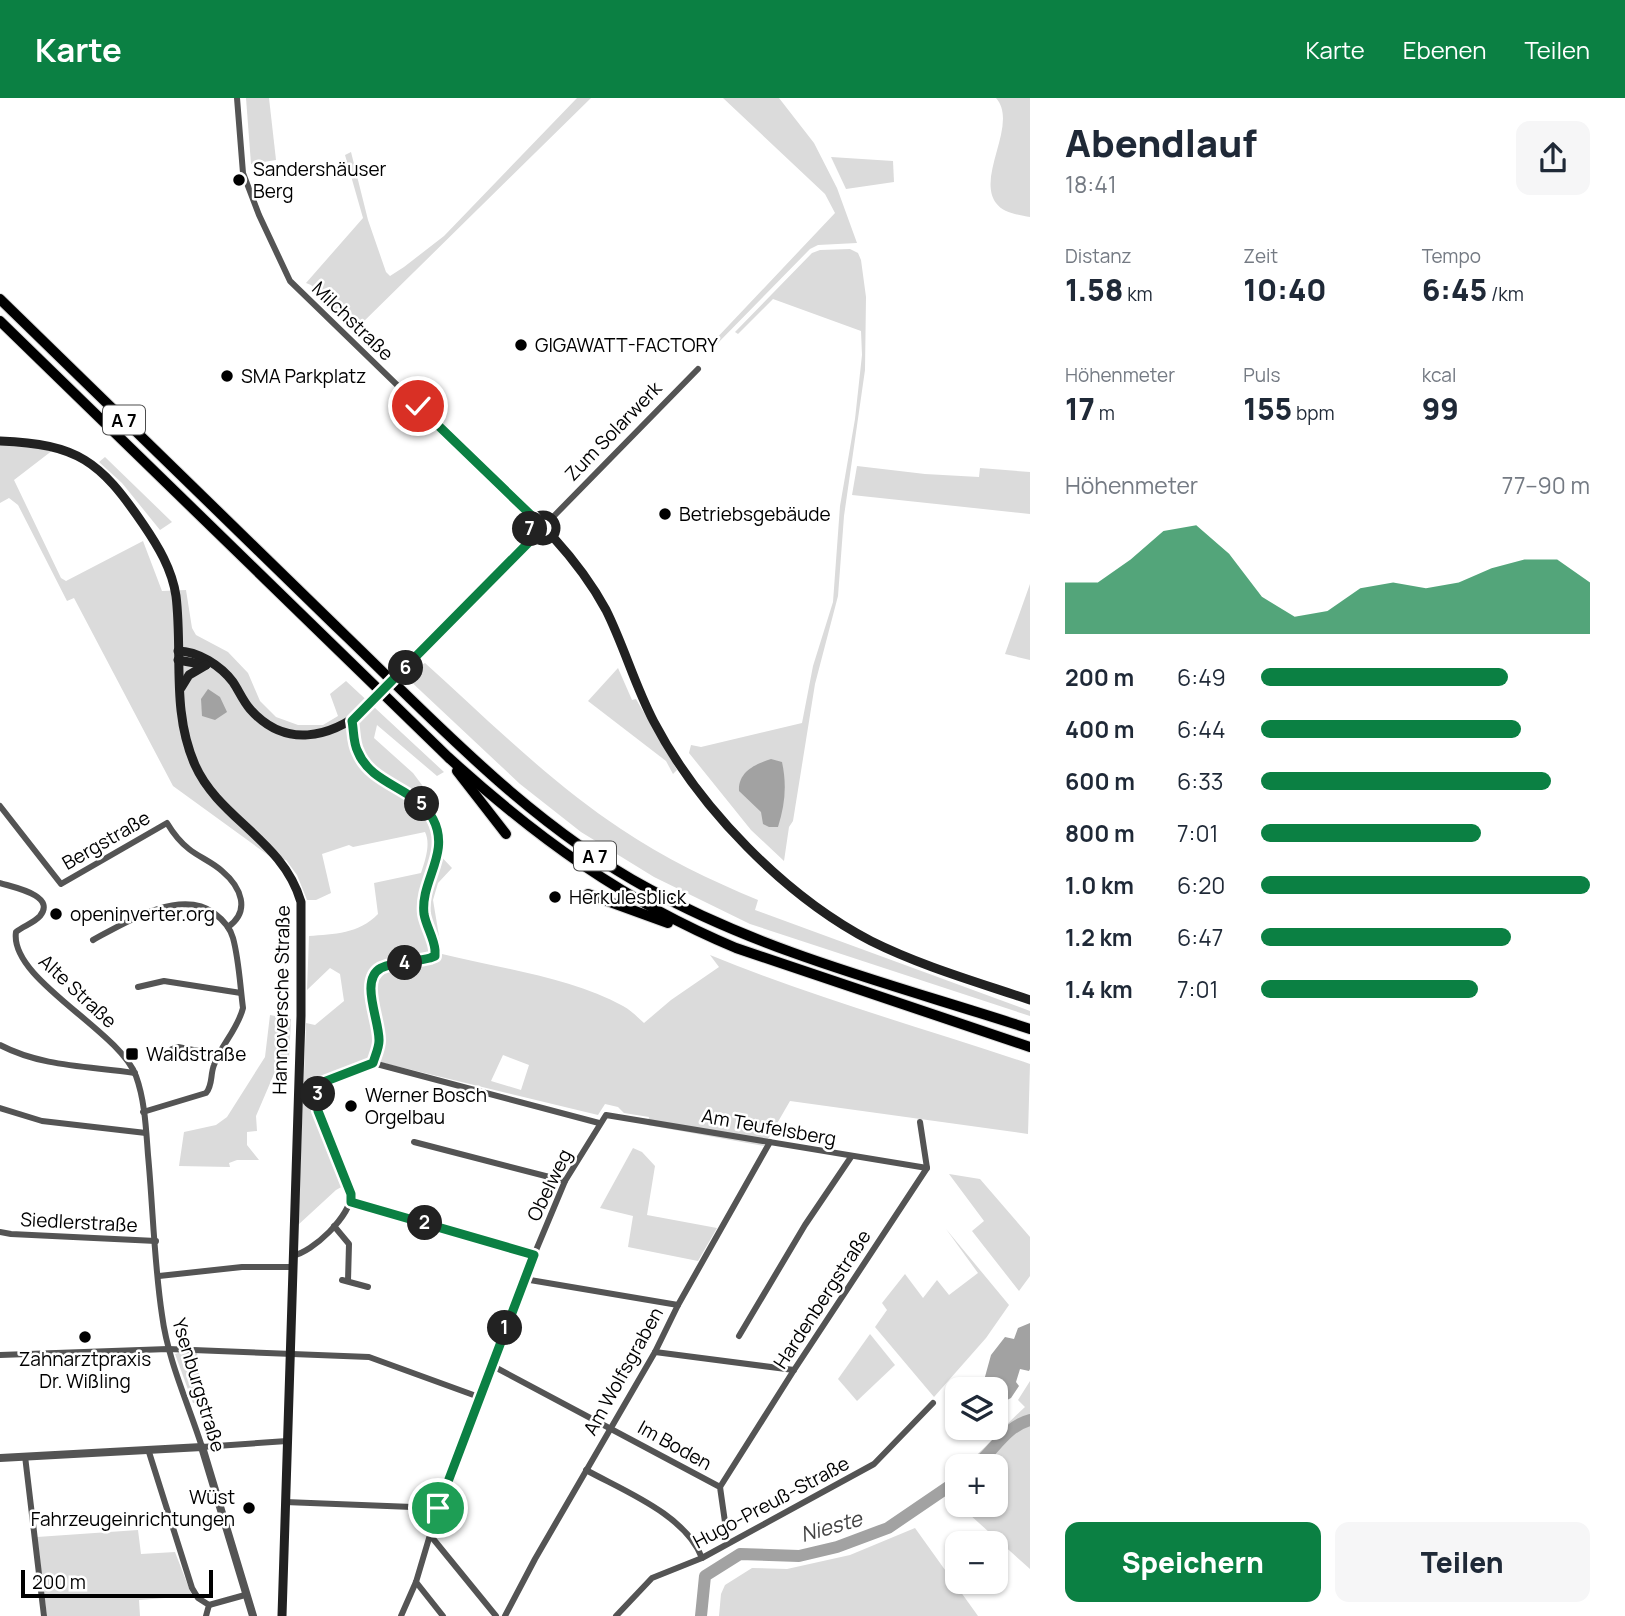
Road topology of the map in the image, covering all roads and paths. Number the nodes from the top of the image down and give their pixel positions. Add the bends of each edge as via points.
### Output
1 (237, 98) edge
2 (0, 299) edge
3 (0, 321) edge
4 (698, 369) dead end
5 (0, 441) edge
6 (534, 518) junction
7 (552, 518) junction
8 (534, 537) junction
9 (553, 537) junction
10 (178, 656) junction
11 (211, 665) junction
12 (180, 697) junction
13 (352, 721) junction
14 (448, 757) junction
15 (0, 807) edge
16 (506, 834) dead end
17 (0, 883) edge
18 (588, 894) dead end
19 (228, 927) junction
20 (694, 930) junction
21 (93, 940) dead end
22 (138, 987) dead end
23 (241, 993) junction
24 (1030, 1000) edge
25 (1030, 1029) edge
26 (0, 1045) edge
27 (1030, 1047) edge
28 (172, 1049) dead end
29 (219, 1055) junction
30 (373, 1063) junction
31 (135, 1073) junction
32 (0, 1108) edge
33 (143, 1112) junction
34 (606, 1115) joint
35 (920, 1122) dead end
36 (599, 1123) junction
37 (146, 1133) junction
38 (414, 1142) dead end
39 (770, 1142) junction
40 (851, 1157) junction
41 (927, 1168) junction
42 (565, 1181) junction
43 (351, 1202) junction
44 (334, 1226) junction
45 (0, 1232) edge
46 (156, 1241) junction
47 (534, 1255) junction
48 (292, 1256) junction
49 (292, 1267) junction
50 (159, 1276) junction
51 (524, 1279) junction
52 (368, 1287) dead end
53 (678, 1305) junction
54 (739, 1336) dead end
55 (168, 1349) junction
56 (655, 1352) junction
57 (0, 1355) edge
58 (289, 1355) junction
59 (491, 1365) junction
60 (794, 1370) junction
61 (479, 1397) junction
62 (933, 1403) dead end
63 (610, 1427) junction
64 (287, 1441) junction
65 (202, 1447) junction
66 (148, 1449) junction
67 (25, 1456) junction
68 (0, 1458) edge
69 (586, 1470) junction
70 (720, 1487) junction
71 (285, 1502) junction
72 (438, 1508) junction
73 (430, 1535) junction
74 (728, 1543) junction
75 (702, 1558) junction
76 (416, 1582) junction
77 (245, 1595) junction
78 (209, 1605) junction
79 (44, 1616) edge
80 (206, 1616) edge
81 (253, 1616) edge
82 (282, 1616) edge
83 (401, 1616) edge
84 (443, 1616) edge
85 (496, 1616) edge
86 (505, 1616) edge
87 (616, 1616) edge

1 - 6 street, Milchstraße via 243,173 290,281
2 - 25 highway, A 7 via 458,745 561,832 646,887 721,925
3 - 14 highway, A 7
4 - 7 street, Zum Solarwerk
5 - 10 main road, Hannoversche Straße via 41,443 70,452 97,468 119,489 169,570 176,597
6 - 7 main road via 544,514
6 - 8 main road via 530,528
7 - 9 main road
8 - 9 main road via 543,541
8 - 13 main road, bridge
9 - 24 main road via 605,609 672,754 707,802 747,845 811,902 864,936 913,959
10 - 11 main road via 197,654
10 - 12 main road, Hannoversche Straße
11 - 12 main road via 186,678
11 - 13 main road via 230,678 256,716 280,730 317,734
12 - 48 main road, Hannoversche Straße via 184,732 200,775 283,863 301,902
13 - 30 street via 356,748 365,765 427,809 435,821 439,845 424,914 435,956 383,968 373,978 370,990 379,1043
14 - 16 highway
14 - 20 highway, A 7 via 586,869
15 - 19 street, Bergstraße via 61,884 167,823 181,842 235,886 242,910
17 - 31 street, Alte Straße via 43,902 39,918 16,932 22,959
18 - 20 highway
19 - 21 street via 205,906 186,904 153,910
19 - 23 street
20 - 27 highway, A 7 via 782,965
22 - 23 street via 163,981
23 - 29 street via 240,1018
26 - 31 street via 52,1064
28 - 29 street
29 - 33 street via 206,1093
30 - 36 street
30 - 43 street via 321,1083 317,1095 318,1111
31 - 33 street, Ysenburgstraße
32 - 37 street via 42,1121
33 - 37 street, Ysenburgstraße
34 - 36 street, Obelweg
34 - 39 street, Am Teufelsberg
35 - 41 street
36 - 42 street, Obelweg
37 - 46 street, Ysenburgstraße
38 - 42 street
39 - 40 street, Am Teufelsberg
39 - 53 street, Am Wolfsgraben
40 - 41 street, Am Teufelsberg
40 - 54 street
41 - 60 street, Hardenbergstraße
42 - 47 street, Obelweg
43 - 44 street
43 - 47 street
44 - 48 street via 305,1252
44 - 52 street via 349,1244 345,1281
45 - 46 street, Siedlerstraße
46 - 50 street, Ysenburgstraße
47 - 51 street, Obelweg
48 - 49 main road, Hannoversche Straße
49 - 50 street
49 - 58 main road, Hannoversche Straße
50 - 55 street, Ysenburgstraße
51 - 53 street
51 - 59 street, Obelweg
53 - 56 street, Am Wolfsgraben
55 - 57 street
55 - 58 street
55 - 65 street, Ysenburgstraße
56 - 60 street
56 - 63 street, Am Wolfsgraben
58 - 61 street via 369,1357
58 - 64 main road, Hannoversche Straße
59 - 61 street, Obelweg
59 - 63 street, Im Boden
60 - 70 street, Hardenbergstraße
61 - 72 street, Obelweg
62 - 74 street, Hugo-Preuß-Straße via 874,1464
63 - 69 street, Am Wolfsgraben
63 - 70 street, Im Boden
64 - 65 street
64 - 71 main road, Hannoversche Straße
65 - 66 street
65 - 77 street, Ysenburgstraße
66 - 67 street
66 - 78 street via 192,1588
67 - 68 street
67 - 79 street
69 - 75 street via 666,1515 689,1535
69 - 86 street, Am Wolfsgraben
70 - 74 street, Im Boden
71 - 72 street
71 - 82 main road, Hannoversche Straße
72 - 73 street, Obelweg
73 - 76 street, Obelweg
73 - 85 street
74 - 75 street, Hugo-Preuß-Straße
75 - 87 street, Hugo-Preuß-Straße via 652,1578
76 - 83 street, Obelweg
76 - 84 street
77 - 78 street
77 - 81 street, Ysenburgstraße
78 - 80 street

